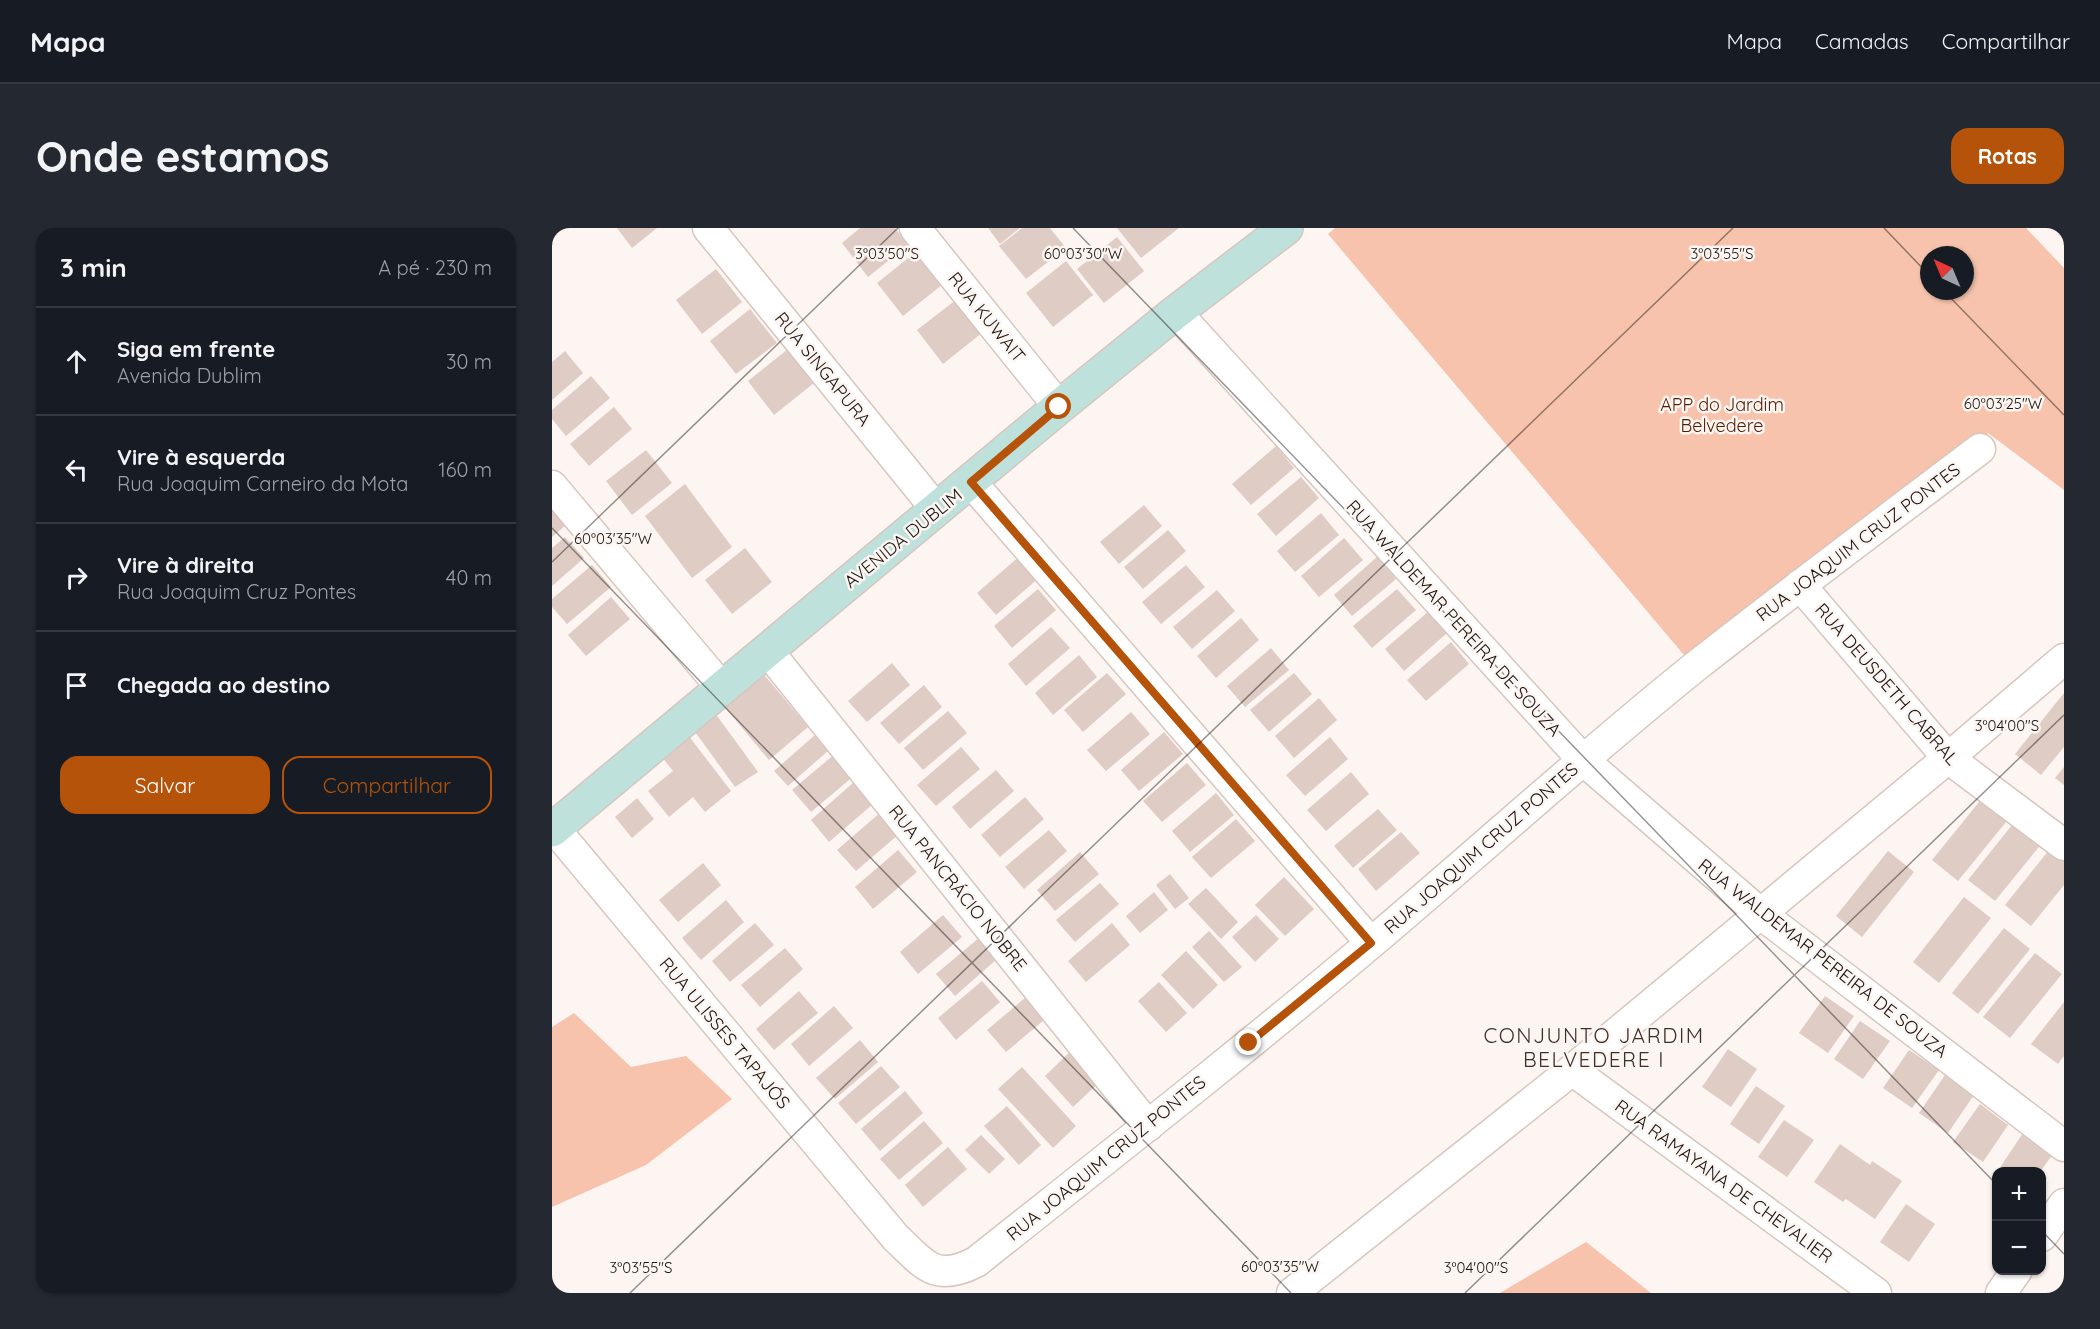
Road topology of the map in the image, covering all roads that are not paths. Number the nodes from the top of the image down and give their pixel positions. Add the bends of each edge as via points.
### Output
1 (708, 228) edge
2 (915, 228) edge
3 (1281, 229) edge
4 (1176, 312) junction
5 (1059, 407) junction
6 (1980, 449) dead end
7 (971, 482) junction
8 (552, 486) edge
9 (937, 510) junction
10 (1800, 585) junction
11 (768, 651) junction
12 (2064, 659) edge
13 (722, 688) junction
14 (1948, 758) junction
15 (1582, 760) junction
16 (553, 829) edge
17 (2064, 844) edge
18 (1761, 914) junction
19 (1371, 943) junction
20 (1572, 1070) junction
21 (1148, 1126) junction
22 (2064, 1146) edge
23 (2064, 1204) edge
24 (2046, 1230) edge
25 (896, 1238) joint
26 (2014, 1275) edge
27 (1292, 1293) edge
28 (1876, 1293) edge
29 (2001, 1293) edge

1 - 9 street, RUA SINGAPURA
2 - 5 street, RUA KUWAIT
3 - 4 street, AVENIDA DUBLIM
4 - 5 street, AVENIDA DUBLIM
4 - 15 street, RUA WALDEMAR PEREIRA DE SOUZA
5 - 7 street, AVENIDA DUBLIM
6 - 10 street, RUA JOAQUIM CRUZ PONTES
7 - 9 street, AVENIDA DUBLIM
7 - 19 street
8 - 13 street
9 - 11 street, AVENIDA DUBLIM
10 - 14 street, RUA DEUSDETH CABRAL
10 - 15 street, RUA JOAQUIM CRUZ PONTES
11 - 13 street, AVENIDA DUBLIM
11 - 21 street, RUA PANCRÁCIO NOBRE
12 - 14 street
13 - 16 street, AVENIDA DUBLIM
14 - 17 street, RUA DEUSDETH CABRAL
14 - 18 street
15 - 18 street, RUA WALDEMAR PEREIRA DE SOUZA
15 - 19 street, RUA JOAQUIM CRUZ PONTES
16 - 25 street, RUA ULISSES TAPAJÓS
18 - 20 street
18 - 22 street, RUA WALDEMAR PEREIRA DE SOUZA
19 - 21 street, RUA JOAQUIM CRUZ PONTES
20 - 27 street
20 - 28 street, RUA RAMAYANA DE CHEVALIER
21 - 25 street, RUA JOAQUIM CRUZ PONTES via 976,1262 959,1271 939,1272
23 - 24 street
26 - 29 street

